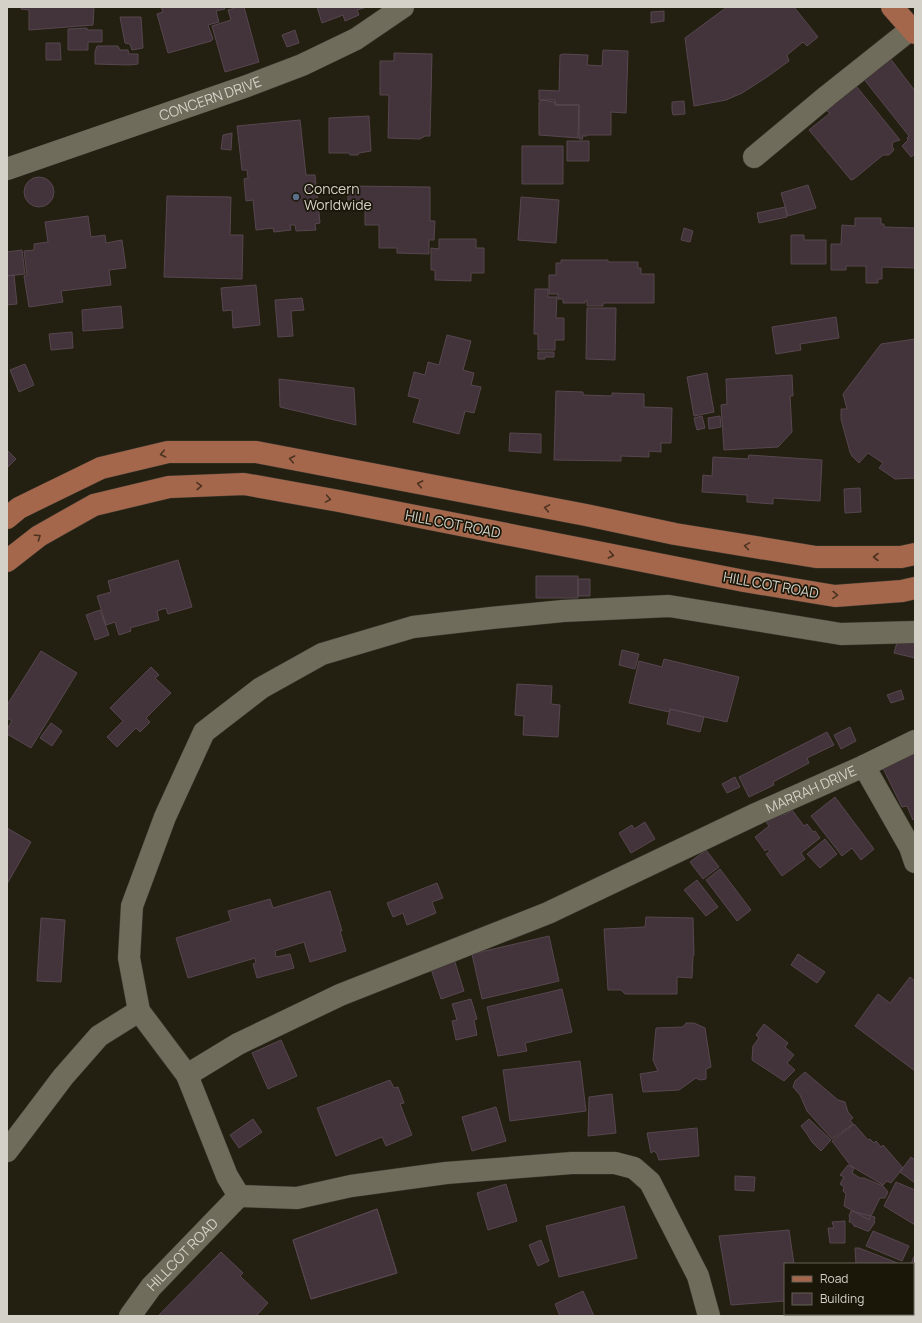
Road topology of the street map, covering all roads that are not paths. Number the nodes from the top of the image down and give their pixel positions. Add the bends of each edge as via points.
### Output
1 (404, 7) edge
2 (892, 7) edge
3 (914, 29) edge
4 (754, 157) dead end
5 (7, 168) edge
6 (7, 518) edge
7 (915, 554) edge
8 (7, 561) edge
9 (915, 588) edge
10 (915, 632) edge
11 (915, 741) edge
12 (864, 766) junction
13 (915, 862) edge
14 (138, 1011) junction
15 (187, 1075) junction
16 (7, 1151) edge
17 (239, 1196) junction
18 (130, 1316) edge
19 (709, 1316) edge

1 - 5 street, CONCERN DRIVE via 356,39 302,65
2 - 3 main road
3 - 4 street via 827,96
7 -> 6 main road via 901,557 816,557 675,534 256,452 168,452 101,468 19,508
8 -> 9 main road, HILL COT ROAD via 39,536 94,505 169,487 244,484 744,581 835,596
10 - 14 street via 841,634 669,606 556,612 413,627 322,654 261,688 204,732 165,817 132,906 130,958
11 - 12 street, MARRAH DRIVE
12 - 13 street, MARRAH DRIVE via 910,847
12 - 15 street, MARRAH DRIVE via 758,813 548,913 340,995 238,1044
14 - 15 street
14 - 16 street via 99,1036 63,1077
15 - 17 street via 227,1176
17 - 18 street, HILLCOT ROAD via 151,1287
17 - 19 street via 297,1198 351,1186 446,1173 572,1163 615,1163 634,1168 650,1182 698,1276

